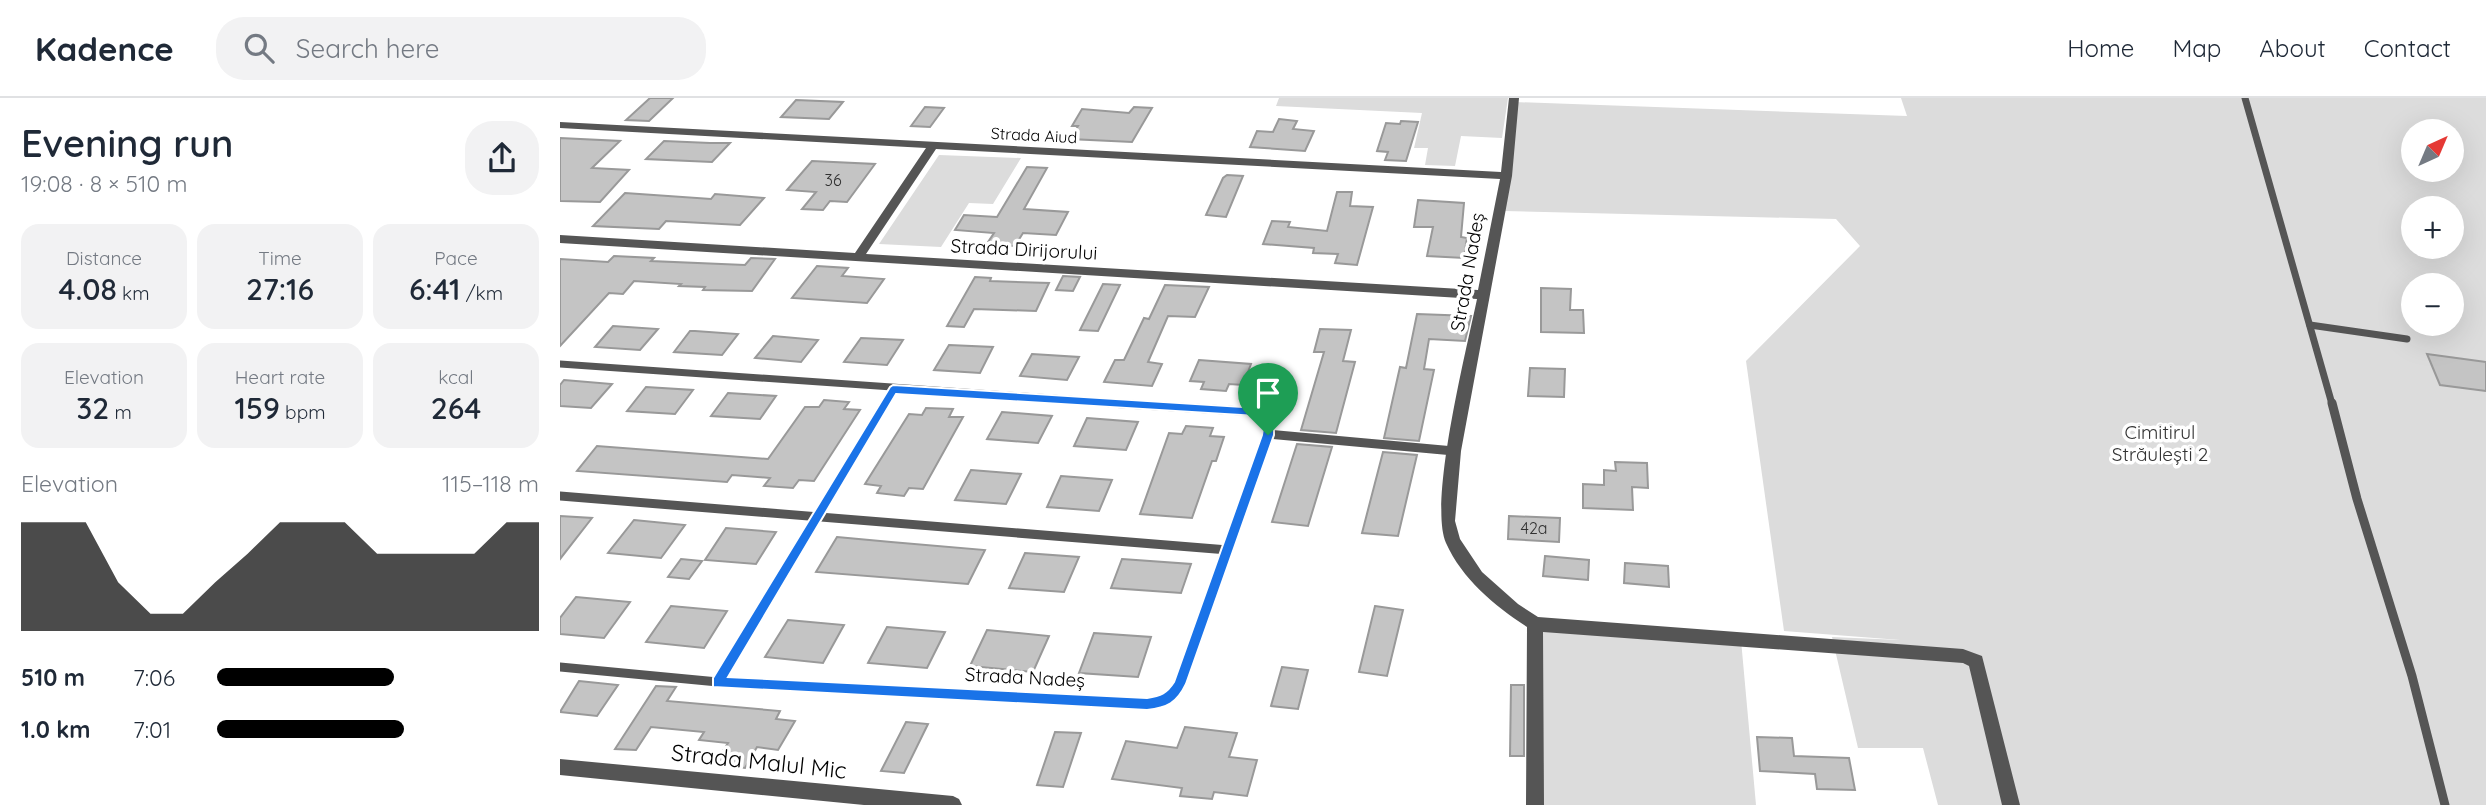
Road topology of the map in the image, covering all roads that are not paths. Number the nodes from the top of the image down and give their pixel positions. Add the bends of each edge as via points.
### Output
1 (1514, 98) edge
2 (2245, 98) edge
3 (560, 125) edge
4 (933, 145) junction
5 (1506, 176) junction
6 (560, 239) edge
7 (858, 257) junction
8 (1485, 295) junction
9 (2310, 326) junction
10 (2407, 339) dead end
11 (560, 364) edge
12 (893, 389) junction
13 (1268, 435) junction
14 (1454, 452) junction
15 (560, 496) edge
16 (820, 515) junction
17 (1228, 550) junction
18 (1535, 624) junction
19 (560, 667) edge
20 (718, 682) junction
21 (560, 767) edge
22 (953, 805) edge
23 (1535, 805) edge
24 (2011, 805) edge
25 (2445, 805) edge

1 - 5 street, Strada Nadeș
2 - 9 lane
3 - 4 street, Strada Aiud
4 - 5 street, Strada Aiud
4 - 7 street
5 - 8 street, Strada Nadeș
6 - 7 street, Strada Dirijorului
7 - 8 street, Strada Dirijorului
8 - 14 street, Strada Nadeș
9 - 10 lane
9 - 25 lane
11 - 12 lane
12 - 13 lane via 1259,412 1270,421
12 - 16 lane
13 - 14 lane
13 - 17 lane, Strada Nadeș
14 - 18 street, Strada Nadeș via 1448,522 1453,541 1492,592
15 - 16 lane
16 - 17 lane
16 - 20 lane
17 - 20 lane, Strada Nadeș via 1180,684 1162,703
18 - 23 street
18 - 24 street via 1963,656 1976,661
19 - 20 lane, Strada Nadeș
21 - 22 street, Strada Malul Mic

